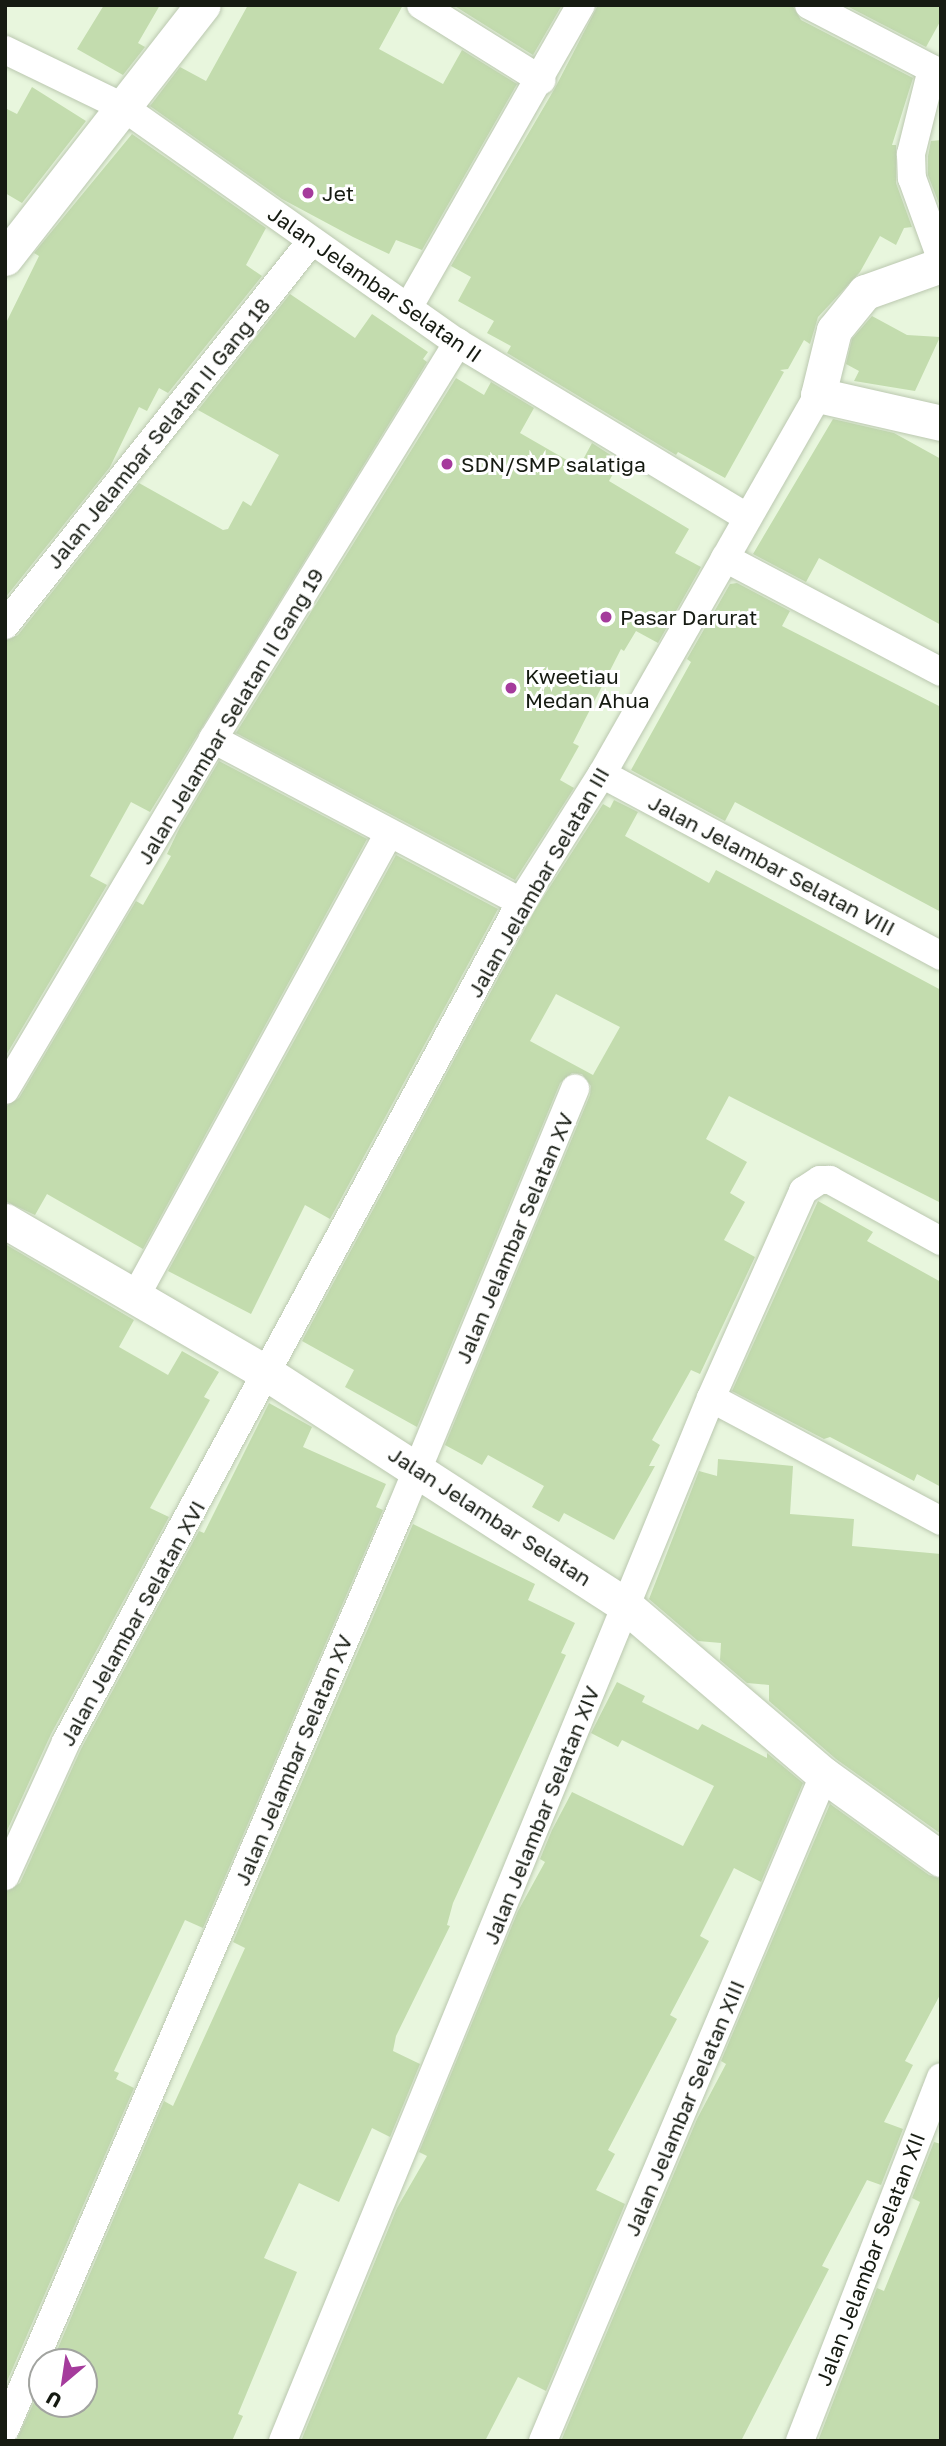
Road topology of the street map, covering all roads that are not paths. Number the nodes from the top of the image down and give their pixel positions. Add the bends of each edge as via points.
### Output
1 (203, 5) edge
2 (421, 5) edge
3 (581, 5) edge
4 (809, 5) edge
5 (5, 50) edge
6 (541, 80) junction
7 (123, 107) junction
8 (311, 241) junction
9 (5, 258) edge
10 (941, 258) edge
11 (941, 265) edge
12 (408, 308) junction
13 (458, 343) junction
14 (818, 395) junction
15 (941, 423) edge
16 (746, 517) junction
17 (725, 558) junction
18 (5, 625) edge
19 (941, 672) edge
20 (213, 739) junction
21 (603, 774) junction
22 (388, 835) junction
23 (521, 902) junction
24 (941, 956) edge
25 (575, 1089) dead end
26 (5, 1090) edge
27 (10, 1232) edge
28 (941, 1241) edge
29 (134, 1299) junction
30 (268, 1374) junction
31 (711, 1398) junction
32 (418, 1468) junction
33 (941, 1521) edge
34 (626, 1606) junction
35 (824, 1774) junction
36 (941, 1858) edge
37 (5, 1876) edge
38 (941, 2077) edge
39 (5, 2429) edge
40 (284, 2441) edge
41 (543, 2441) edge
42 (800, 2441) edge

1 - 7 street
2 - 6 street
3 - 6 street
4 - 10 street via 932,69 911,154 912,178
5 - 7 street, Jalan Jelambar Selatan II
6 - 12 street
7 - 8 street, Jalan Jelambar Selatan II
7 - 9 street
8 - 12 street, Jalan Jelambar Selatan II
8 - 18 street, Jalan Jelambar Selatan II Gang 18
11 - 14 street via 865,292 834,330
12 - 13 street, Jalan Jelambar Selatan II
13 - 16 street, Jalan Jelambar Selatan II
13 - 20 street, Jalan Jelambar Selatan II Gang 19
14 - 15 street
14 - 16 street, Jalan Jelambar Selatan III
16 - 17 street, Jalan Jelambar Selatan III
17 - 19 street
17 - 21 street, Jalan Jelambar Selatan III
20 - 22 street
20 - 26 street, Jalan Jelambar Selatan II Gang 19
21 - 23 street, Jalan Jelambar Selatan III
21 - 24 street, Jalan Jelambar Selatan VIII
22 - 23 street
22 - 29 street
23 - 30 street, Jalan Jelambar Selatan III
25 - 32 street, Jalan Jelambar Selatan XV
27 - 29 street, Jalan Jelambar Selatan
28 - 31 street, Jalan Jelambar Selatan XIV via 830,1181 820,1180 803,1191
29 - 30 street, Jalan Jelambar Selatan
30 - 32 street, Jalan Jelambar Selatan
30 - 37 street, Jalan Jelambar Selatan XVI via 66,1742
31 - 33 street
31 - 34 street, Jalan Jelambar Selatan XIV
32 - 34 street, Jalan Jelambar Selatan
32 - 39 street, Jalan Jelambar Selatan XV
34 - 35 street, Jalan Jelambar Selatan
34 - 40 street, Jalan Jelambar Selatan XIV
35 - 36 street, Jalan Jelambar Selatan
35 - 41 street, Jalan Jelambar Selatan XIII
38 - 42 street, Jalan Jelambar Selatan XII

